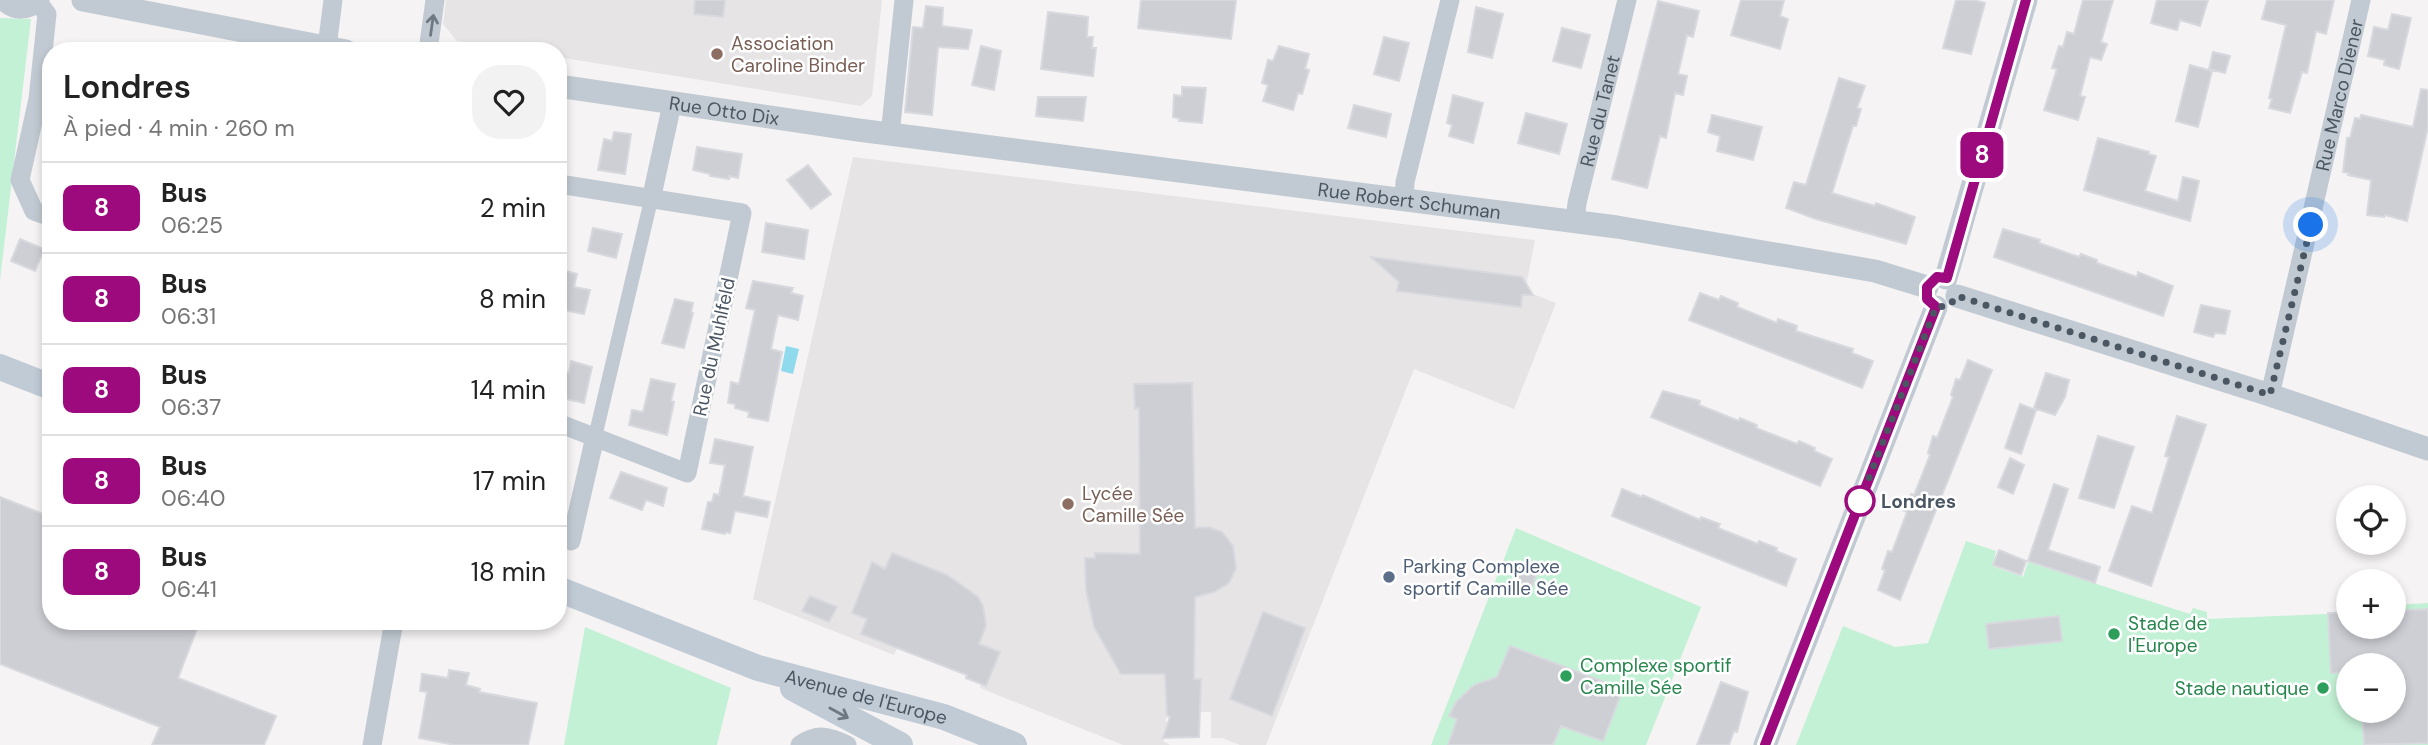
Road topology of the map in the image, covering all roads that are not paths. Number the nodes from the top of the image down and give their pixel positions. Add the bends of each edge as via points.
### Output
1 (5, 0) edge
2 (83, 0) edge
3 (333, 0) edge
4 (435, 0) edge
5 (904, 0) edge
6 (1450, 0) edge
7 (1627, 0) edge
8 (2026, 0) edge
9 (2361, 0) edge
10 (38, 1) edge
11 (46, 42) edge
12 (300, 42) edge
13 (336, 42) edge
14 (429, 42) edge
15 (567, 87) edge
16 (672, 104) junction
17 (42, 108) edge
18 (890, 135) junction
19 (567, 185) edge
20 (651, 200) junction
21 (1404, 200) junction
22 (42, 214) edge
23 (1575, 222) junction
24 (1941, 292) junction
25 (0, 367) edge
26 (42, 383) edge
27 (2270, 395) junction
28 (567, 427) edge
29 (595, 438) junction
30 (2428, 449) edge
31 (571, 541) dead end
32 (567, 593) edge
33 (392, 630) edge
34 (758, 668) junction
35 (803, 743) edge
36 (895, 744) edge
37 (372, 745) edge
38 (847, 745) edge
39 (1014, 745) edge
40 (1765, 745) edge

1 - 10 street via 16,8
2 - 12 street
3 - 13 street
14 -> 4 street
5 - 18 street
6 - 21 street
7 - 23 street, Rue du Tanet
8 - 24 street
9 - 27 street, Rue Marco Diener
10 - 11 street via 47,14
15 - 16 street, Rue Otto Dix
16 - 18 street, Rue Otto Dix
16 - 20 street
17 - 22 street via 20,180 34,211
18 - 21 street, Rue Robert Schuman
19 - 20 street, Rue du Muhlfeld
20 - 29 street
20 - 29 street, Rue du Muhlfeld via 742,214 687,473
21 - 23 street, Rue Robert Schuman
23 - 24 street, Rue Robert Schuman via 1862,269
24 - 27 street, Rue Robert Schuman
24 - 40 street
25 - 26 main road
27 - 30 street, Rue Robert Schuman
28 - 29 street, Rue du Muhlfeld
29 - 31 street
32 - 34 main road, Avenue de l'Europe
33 - 37 street
34 -> 36 main road, Avenue de l'Europe
34 - 39 main road, Avenue de l'Europe via 944,717
35 - 38 street via 828,736

